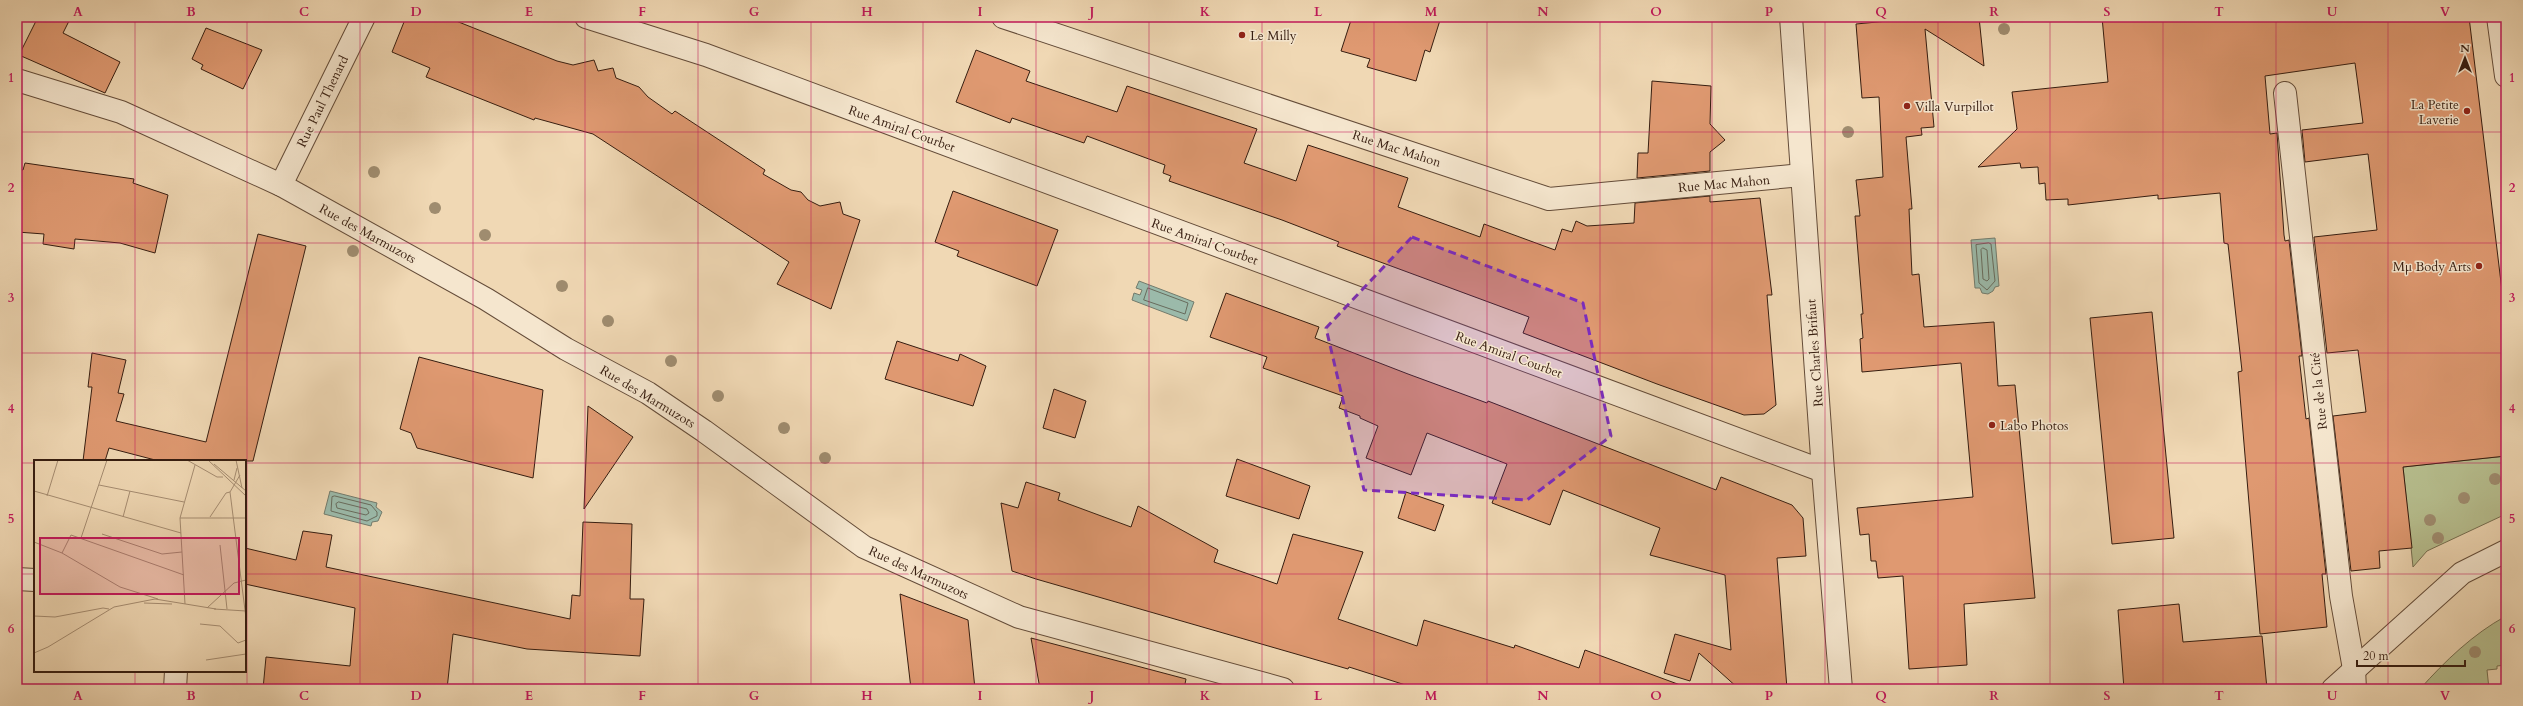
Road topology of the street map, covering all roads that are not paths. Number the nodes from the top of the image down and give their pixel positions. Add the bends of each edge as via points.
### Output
1 (364, 17) edge
2 (586, 17) edge
3 (1003, 17) edge
4 (1792, 17) edge
5 (2498, 17) edge
6 (2506, 76) edge
7 (17, 80) edge
8 (2285, 93) dead end
9 (1802, 175) junction
10 (281, 185) junction
11 (1823, 471) junction
12 (2506, 551) edge
13 (17, 579) edge
14 (34, 580) edge
15 (176, 672) edge
16 (2355, 679) edge
17 (175, 689) edge
18 (1283, 689) edge
19 (1841, 689) edge
20 (2333, 689) edge

1 - 10 street, Rue Paul Thenard
2 - 11 street, Rue Amiral Courbet via 713,58
3 - 9 street, Rue Mac Mahon via 1549,199
4 - 9 street, Rue Charles Brifaut
5 - 6 street
7 - 10 street, Rue des Marmuzots via 121,112
8 - 16 street, Rue de la Cité via 2341,596
9 - 11 street, Rue Charles Brifaut
10 - 18 street, Rue des Marmuzots via 486,299 566,349 648,393 864,547 1019,617
11 - 19 street, Rue Charles Brifaut
12 - 16 street via 2462,573
13 - 14 street
15 - 17 street
16 - 20 street

